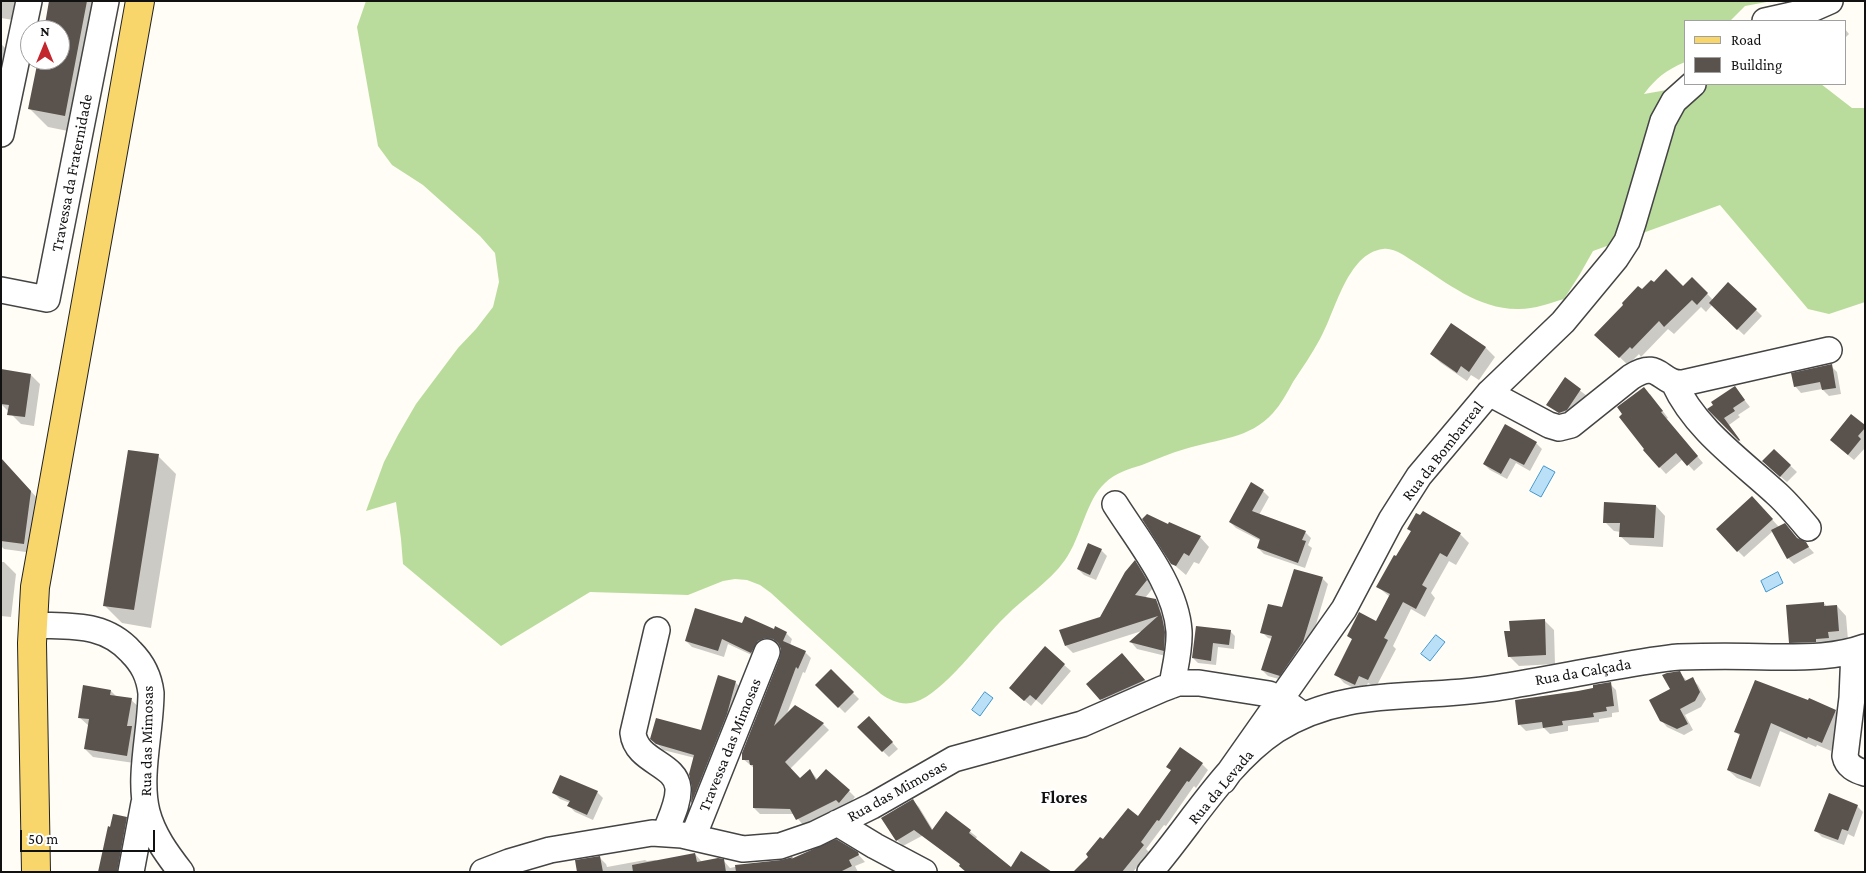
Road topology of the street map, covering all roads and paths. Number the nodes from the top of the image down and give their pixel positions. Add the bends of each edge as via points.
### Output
1 (29, 1) edge
2 (106, 1) edge
3 (140, 1) edge
4 (1830, 1) edge
5 (1769, 20) edge
6 (1692, 85) edge
7 (1, 134) edge
8 (1, 290) edge
9 (1829, 350) dead end
10 (1674, 383) junction
11 (1489, 393) junction
12 (1115, 504) dead end
13 (1808, 528) dead end
14 (32, 625) junction
15 (657, 630) dead end
16 (1859, 649) edge
17 (767, 652) dead end
18 (1172, 685) junction
19 (1281, 700) junction
20 (1303, 715) junction
21 (1865, 773) edge
22 (1223, 781) junction
23 (145, 800) junction
24 (837, 823) junction
25 (666, 833) junction
26 (693, 837) junction
27 (36, 872) edge
28 (131, 872) edge
29 (181, 872) edge
30 (483, 872) edge
31 (924, 872) edge
32 (1150, 872) edge

1 - 7 street
2 - 8 street, Travessa da Fraternidade via 47,299
3 - 14 main road via 37,574
4 - 5 street via 1805,12
6 - 11 street, Rua da Bombarreal via 1674,101 1663,120 1636,215 1622,250 1558,328
9 - 10 street
10 - 11 street via 1658,372 1641,371 1574,423 1559,428
10 - 13 street via 1709,433 1780,496
11 - 19 street, Rua da Bombarreal via 1412,487 1344,609
12 - 18 street via 1166,585 1175,607 1179,642
14 - 23 street, Rua das Mimosas via 91,628 107,633 122,642 143,666 151,693
14 - 27 main road
15 - 25 street via 632,733 642,752 669,771 676,781 677,798
16 - 20 street, Rua da Calçada via 1814,656 1659,659 1468,692 1345,702
16 - 21 street via 1844,756 1851,767
17 - 26 street, Travessa das Mimosas
18 - 19 street, Rua das Mimosas via 1199,683 1257,692
18 - 24 street, Rua das Mimosas via 1082,724 954,759
19 - 20 street, Rua das Mimosas
19 - 22 street, Rua da Bombarreal
20 - 22 street, Rua da Levada via 1264,739
22 - 32 street, Rua da Levada
23 - 28 street
23 - 29 street, Rua das Mimosas via 156,836
24 - 26 street, Rua das Mimosas via 798,840 766,848 732,848
24 - 31 street
25 - 26 street, Rua das Mimosas
25 - 30 street, Rua das Mimosas via 550,850

